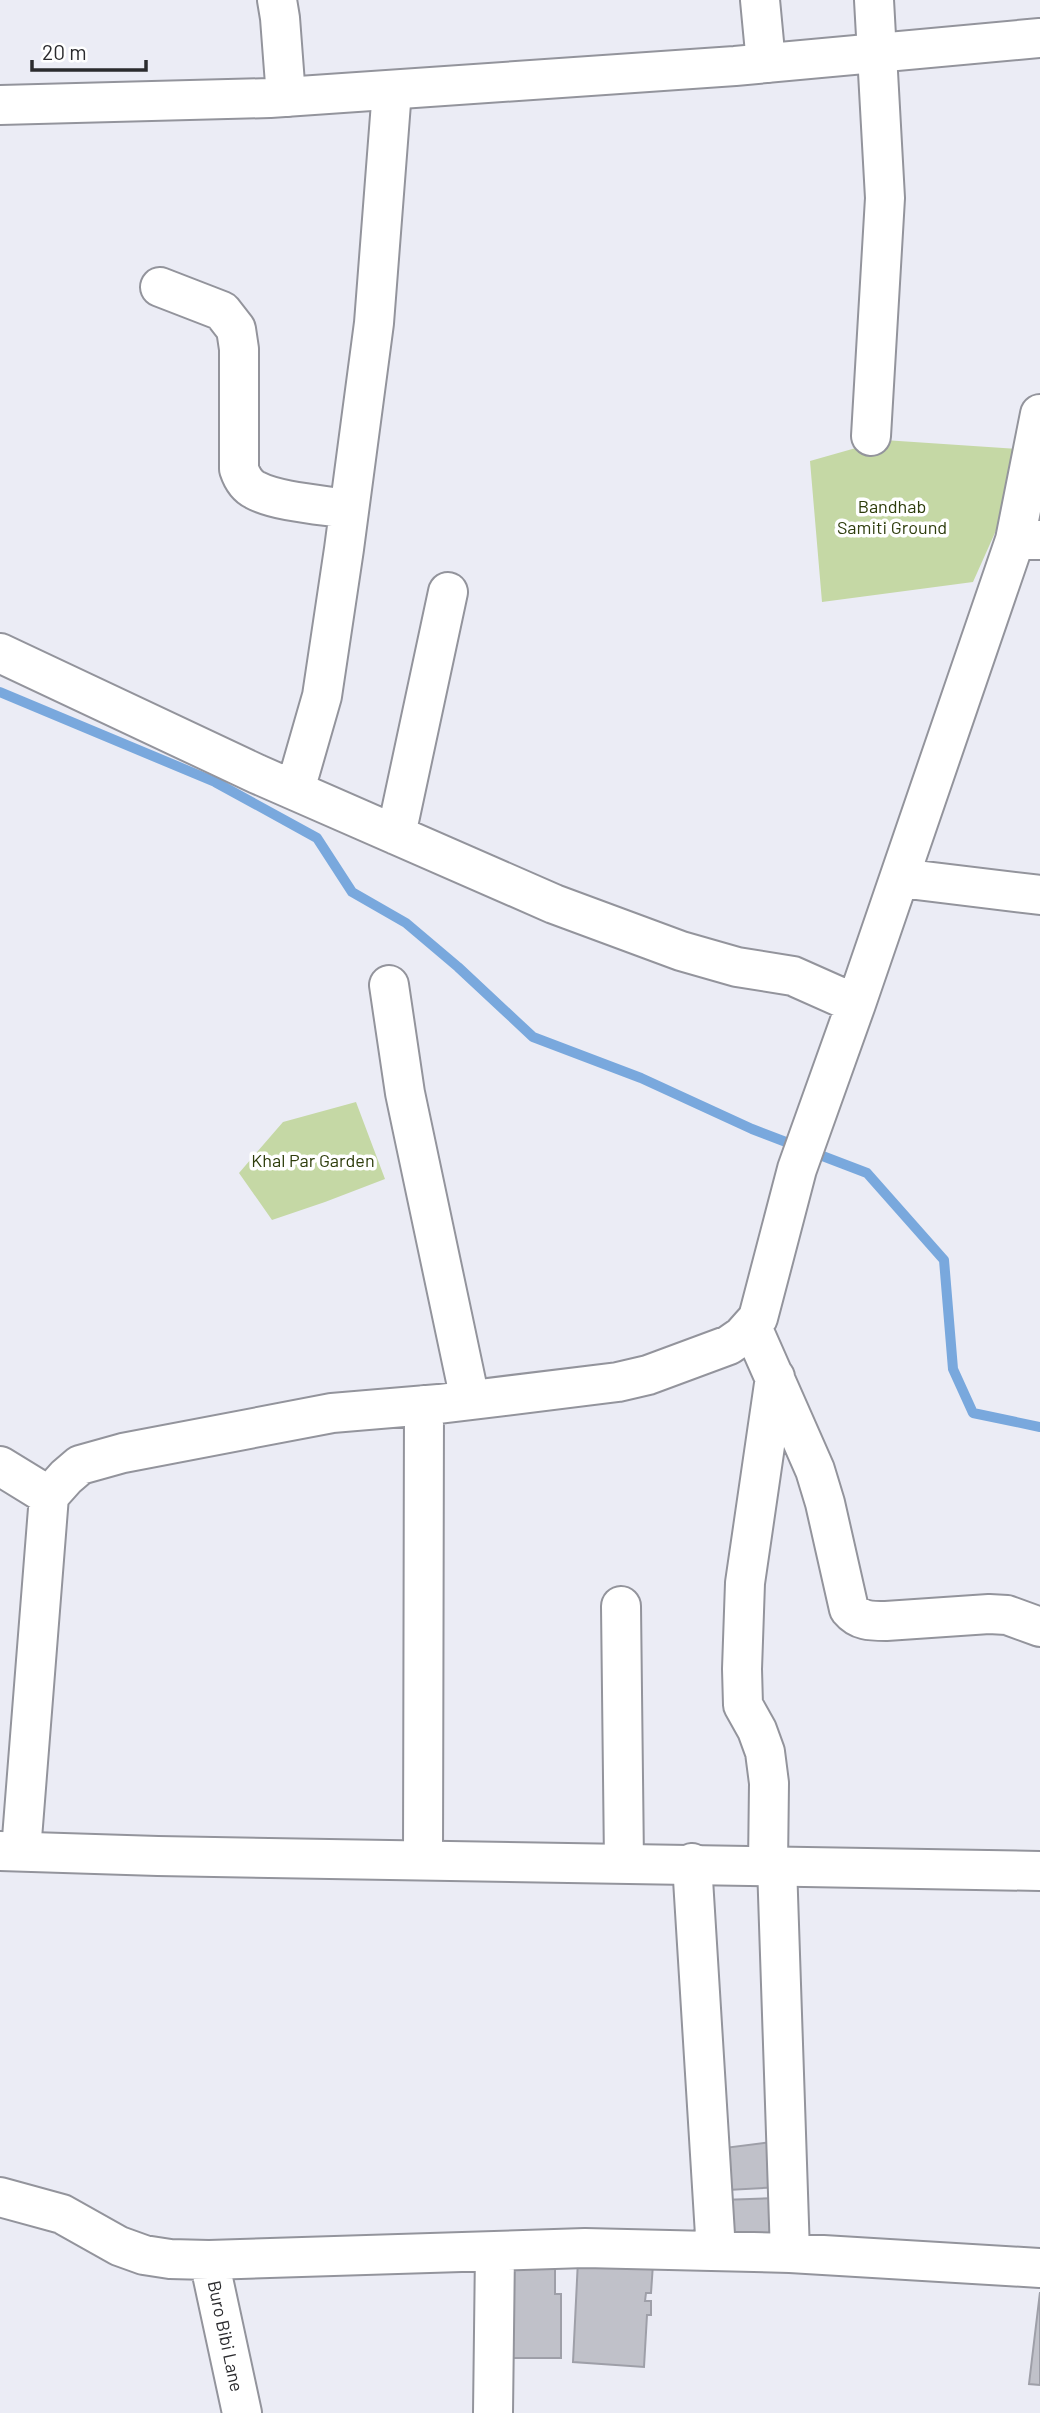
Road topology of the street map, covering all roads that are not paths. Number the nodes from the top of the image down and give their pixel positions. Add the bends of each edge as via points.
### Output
1 (277, 0) edge
2 (760, 0) edge
3 (874, 0) edge
4 (1040, 38) edge
5 (876, 53) junction
6 (766, 63) junction
7 (392, 90) junction
8 (286, 97) junction
9 (0, 105) edge
10 (160, 287) dead end
11 (1040, 414) edge
12 (871, 436) dead end
13 (348, 509) junction
14 (1028, 540) edge
15 (449, 592) dead end
16 (0, 653) edge
17 (295, 790) junction
18 (396, 835) junction
19 (900, 878) junction
20 (1040, 895) edge
21 (389, 985) dead end
22 (856, 1004) junction
23 (752, 1327) junction
24 (775, 1377) junction
25 (470, 1400) junction
26 (424, 1405) junction
27 (0, 1466) edge
28 (49, 1496) junction
29 (621, 1606) dead end
30 (1040, 1627) edge
31 (10, 1851) edge
32 (423, 1859) junction
33 (624, 1862) junction
34 (692, 1863) junction
35 (773, 1865) junction
36 (1040, 1871) edge
37 (0, 2197) edge
38 (495, 2251) junction
39 (716, 2251) junction
40 (790, 2253) junction
41 (209, 2260) junction
42 (1040, 2268) edge
43 (242, 2413) edge
44 (493, 2413) edge

1 - 8 street
2 - 6 street
3 - 5 street
4 - 5 street
5 - 6 street
5 - 12 street via 885,198
6 - 7 street
7 - 8 street
7 - 13 street via 374,323
8 - 9 street
10 - 13 street via 222,311 236,329 239,469 246,483 271,496
11 - 14 street
13 - 17 street via 322,696
14 - 19 street
15 - 18 street
16 - 17 street
17 - 18 street
18 - 22 street via 566,909 681,951 793,976
19 - 20 street
19 - 22 street
21 - 25 street via 405,1093
22 - 23 street via 797,1169
23 - 24 street
23 - 25 street via 719,1350 648,1375
24 - 30 street via 815,1470 849,1609 855,1617 886,1621 989,1614
24 - 35 street via 745,1583 741,1669 743,1705 765,1752
25 - 26 street
26 - 28 street via 332,1413 105,1457 80,1465
26 - 32 street
27 - 28 street
28 - 31 street
29 - 33 street
31 - 32 street
32 - 33 street
33 - 34 street
34 - 35 street
34 - 39 street
35 - 36 street
35 - 40 street
37 - 41 street via 62,2214 144,2255
38 - 39 street
38 - 41 street
38 - 44 street
39 - 40 street
40 - 42 street
41 - 43 street, Buro Bibi Lane

